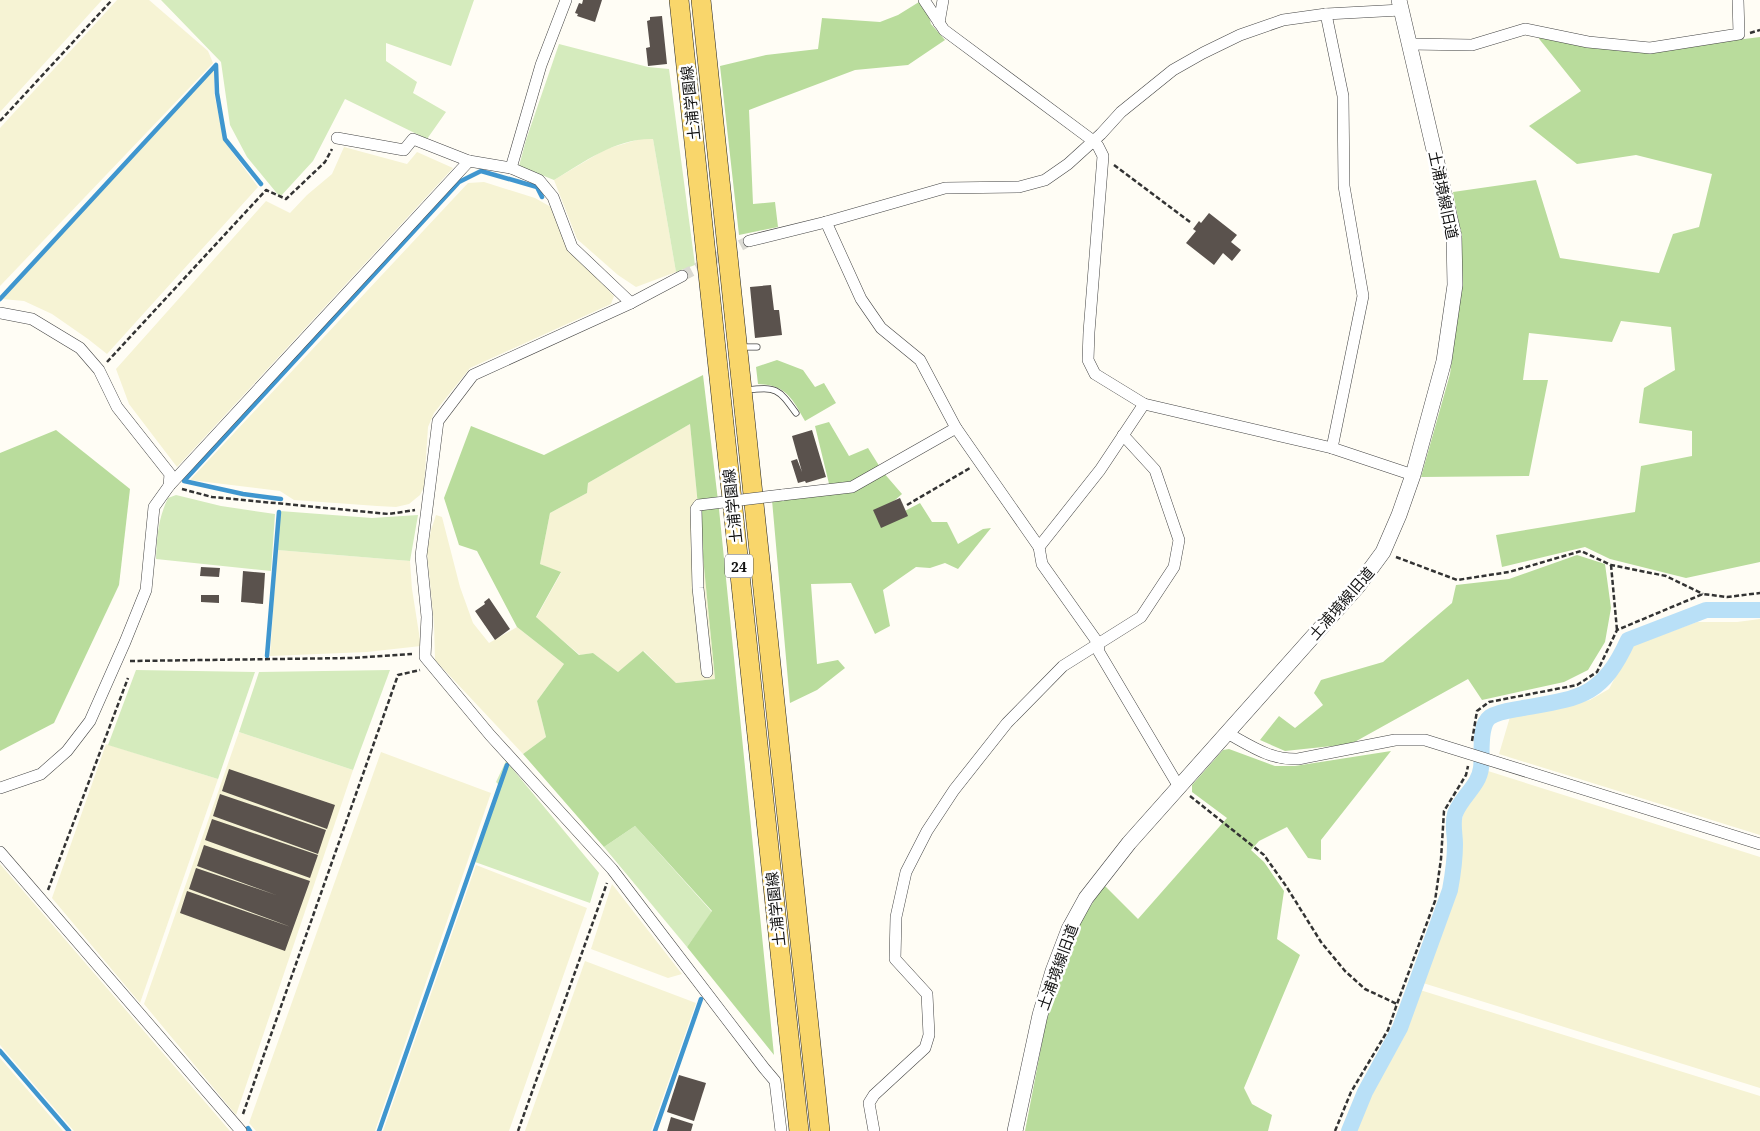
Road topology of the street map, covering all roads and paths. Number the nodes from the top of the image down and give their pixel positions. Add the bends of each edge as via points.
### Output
1 (112, 0) edge
2 (566, 0) edge
3 (701, 0) edge
4 (924, 0) edge
5 (944, 0) edge
6 (1738, 0) edge
7 (675, 1) edge
8 (1400, 5) edge
9 (1326, 14) junction
10 (939, 23) junction
11 (1409, 44) junction
12 (0, 121) edge
13 (337, 138) joint
14 (1092, 140) junction
15 (1103, 156) junction
16 (469, 161) junction
17 (511, 168) junction
18 (826, 222) junction
19 (1190, 222) dead end
20 (749, 241) tunnel mouth
21 (682, 276) tunnel mouth
22 (631, 303) junction
23 (0, 313) edge
24 (757, 346) dead end
25 (737, 348) junction
26 (716, 350) junction
27 (99, 370) junction
28 (741, 390) junction
29 (1144, 404) junction
30 (796, 413) dead end
31 (956, 428) junction
32 (1123, 435) junction
33 (1332, 448) junction
34 (980, 462) junction
35 (1413, 475) junction
36 (169, 486) junction
37 (907, 505) dead end
38 (428, 508) junction
39 (1039, 547) junction
40 (1383, 552) junction
41 (1610, 564) junction
42 (1760, 593) edge
43 (1703, 594) junction
44 (1617, 630) junction
45 (1098, 643) junction
46 (425, 654) junction
47 (116, 660) junction
48 (707, 672) dead end
49 (128, 678) dead end
50 (1227, 733) junction
51 (1470, 753) junction
52 (1179, 787) junction
53 (0, 788) edge
54 (1760, 844) edge
55 (0, 852) edge
56 (612, 868) junction
57 (43, 902) junction
58 (1398, 1004) junction
59 (784, 1083) junction
60 (815, 1083) junction
61 (240, 1129) edge
62 (518, 1131) edge
63 (781, 1131) edge
64 (798, 1131) edge
65 (820, 1131) edge
66 (874, 1131) edge
67 (1015, 1131) edge
68 (1335, 1131) edge

1 - 12 path
2 - 17 street via 541,65
3 - 25 main road, 土浦学園線 / 24
4 - 10 street
5 - 10 street
6 - 11 street via 1739,34 1650,48 1588,42 1524,29 1472,45
7 - 26 main road, 土浦学園線 / 24
8 - 9 street
8 - 11 street, 土浦境線旧道
9 - 14 street via 1262,26 1203,53 1173,70 1136,98
9 - 33 street via 1343,96 1344,186 1363,296
10 - 14 street via 944,30
11 - 35 street, 土浦境線旧道 via 1454,236 1455,285 1444,361
13 - 16 street via 404,150 413,139
13 - 27 path via 325,162 286,200 266,190
14 - 15 street
14 - 18 street via 1068,164 1045,180 1019,187 944,188
15 - 19 path
15 - 29 street via 1088,360 1095,374
16 - 17 street
16 - 36 street
17 - 22 street via 538,180 553,197 572,247
18 - 20 street
18 - 31 street via 861,299 881,328 920,360
21 - 22 street
22 - 38 street via 473,375 438,420
23 - 27 street via 32,319 80,348
24 - 25 lane
25 - 26 street
25 - 28 main road, 土浦学園線 / 24
26 - 59 main road, 土浦学園線 / 24
27 - 36 street via 117,407 170,474
28 - 30 lane via 775,390
28 - 60 main road, 土浦学園線 / 24
29 - 32 street
29 - 33 street
31 - 34 street
31 - 48 street, bridge via 852,487 699,505 696,509 698,588
32 - 39 street via 1100,470
32 - 45 street via 1154,470 1179,540 1174,567 1141,617
33 - 35 street
34 - 37 path
34 - 39 street
35 - 40 street, 土浦境線旧道
36 - 38 path via 212,497 389,514
36 - 47 street via 154,507 146,590
38 - 46 street via 421,556 427,617
39 - 45 street via 1042,564
40 - 41 path via 1456,580 1509,572 1581,551
40 - 50 street, 土浦境線旧道 via 1358,586
41 - 43 path via 1666,576
41 - 44 path
42 - 43 path via 1727,597
43 - 44 path
44 - 51 path via 1597,672 1577,686 1489,702 1477,711
45 - 52 street via 1099,652
45 - 66 street via 1063,666 1008,723 954,790 927,831 906,872 896,917 895,959 927,994 929,1035 925,1048 874,1094 870,1103
46 - 47 path via 352,658
46 - 56 street via 490,735
46 - 61 path via 420,671 398,675
47 - 53 street via 90,721 67,751 41,774
49 - 57 path
50 - 51 street via 1284,760 1395,740 1425,740
50 - 52 street, 土浦境線旧道
51 - 54 street
51 - 58 path via 1466,775 1444,810 1435,901
52 - 58 path via 1264,855 1321,942 1345,971 1365,989
52 - 67 street, 土浦境線旧道 via 1129,843 1086,898 1068,928 1040,1015
55 - 57 street
56 - 59 street via 758,1060
56 - 62 path
57 - 61 street
58 - 68 path via 1388,1030 1352,1092
59 - 60 street
59 - 63 street
59 - 64 main road, 土浦学園線 / 24
60 - 65 main road, 土浦学園線 / 24

